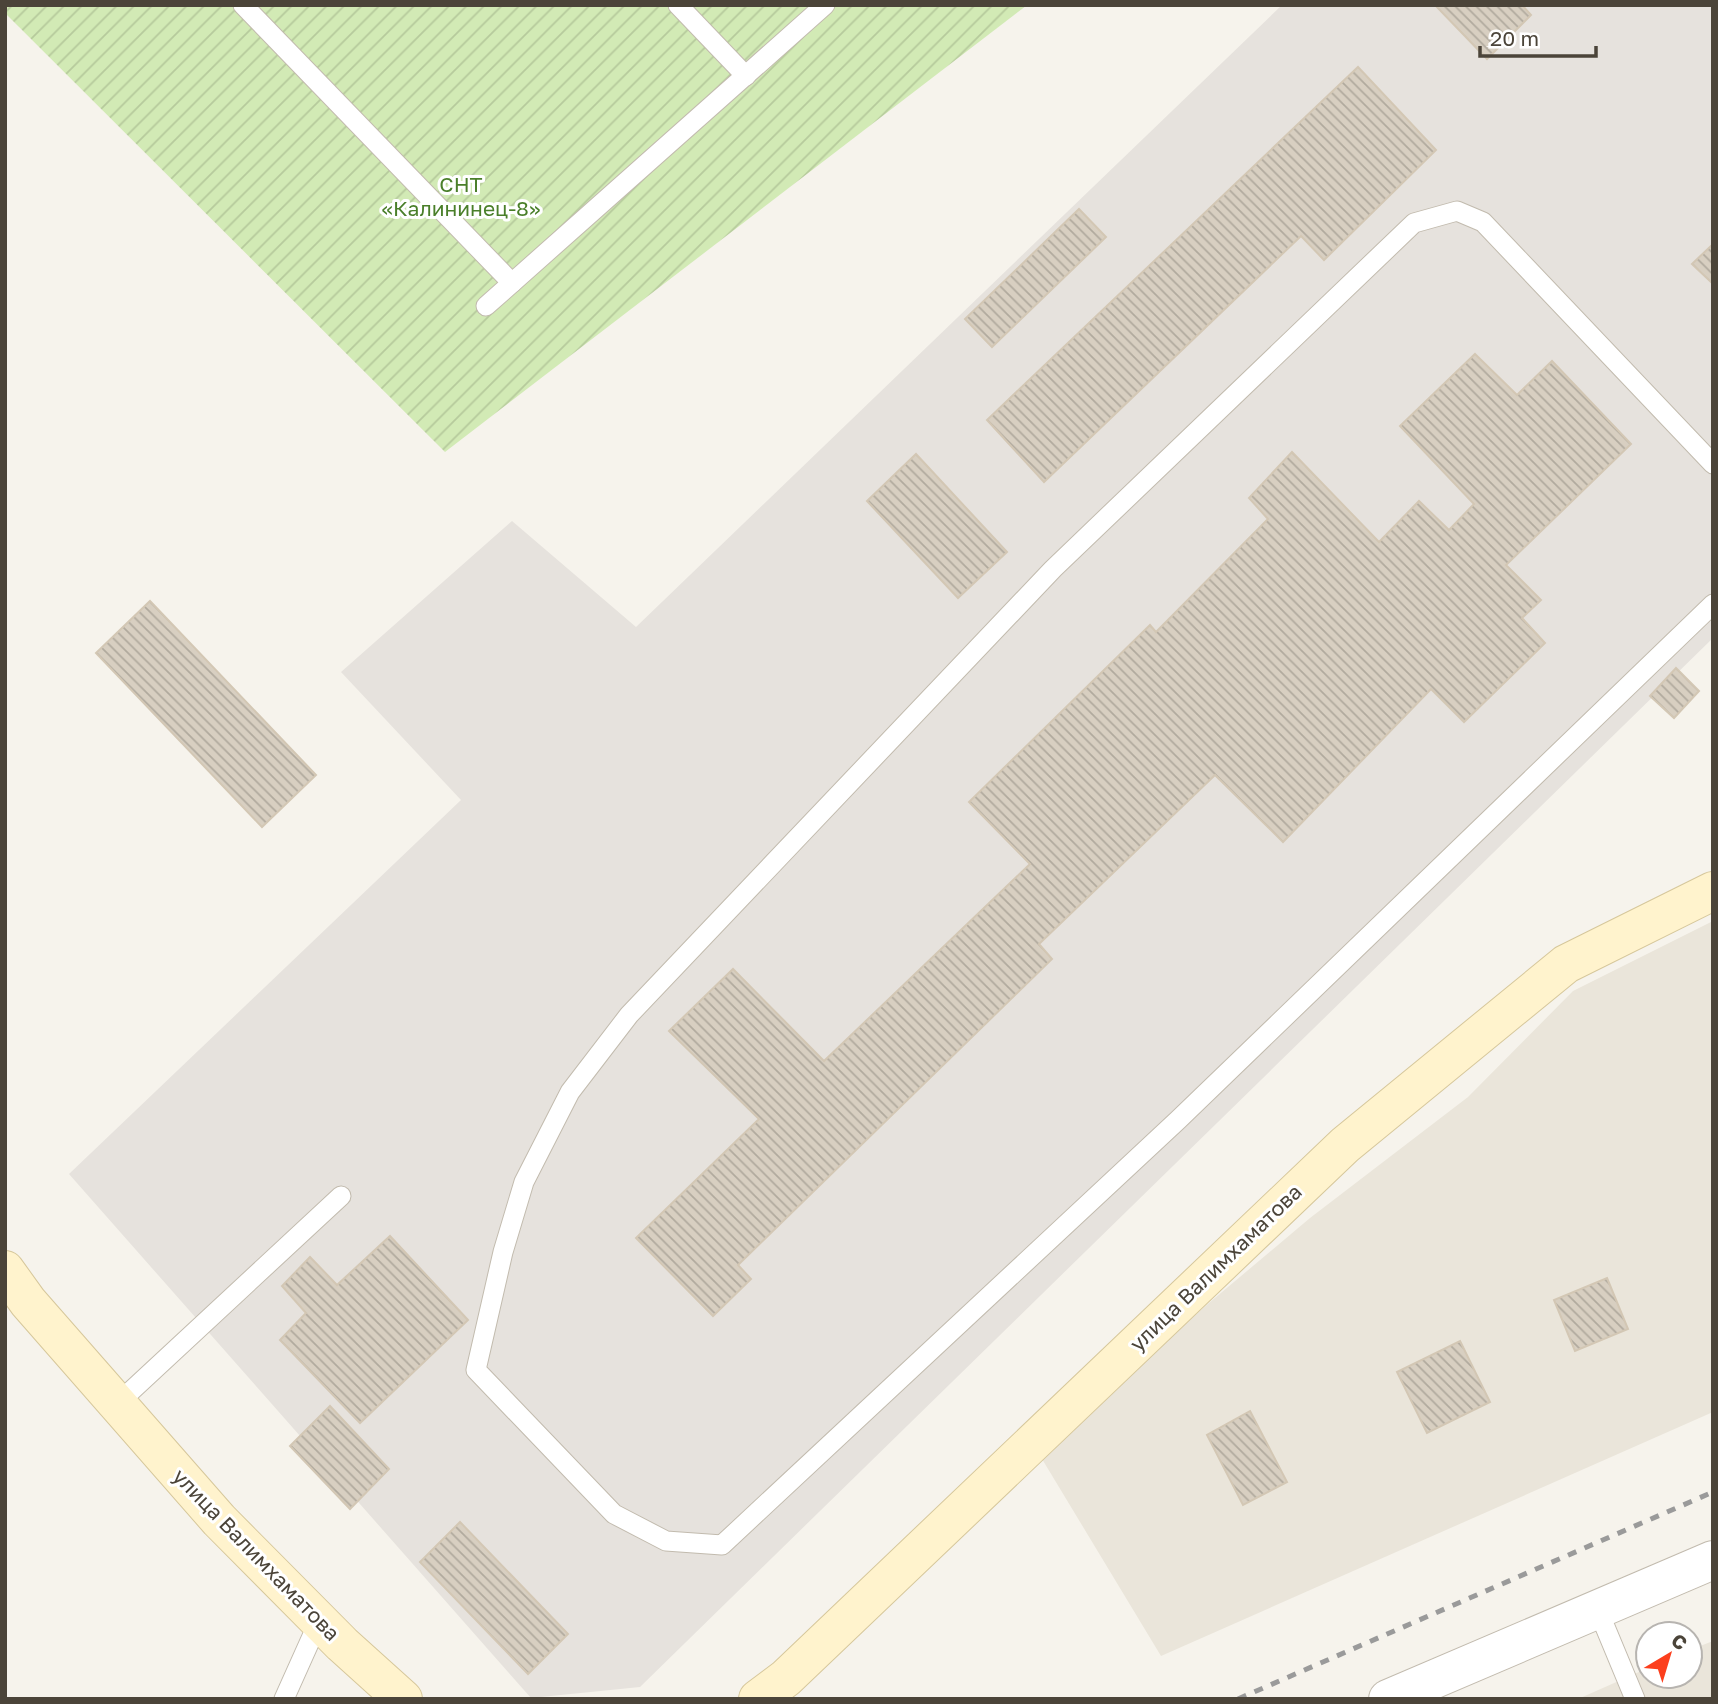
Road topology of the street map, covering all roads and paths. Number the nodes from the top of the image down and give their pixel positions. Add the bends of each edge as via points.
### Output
1 (243, 5) edge
2 (678, 5) edge
3 (825, 5) edge
4 (746, 76) junction
5 (512, 283) junction
6 (486, 306) dead end
7 (1713, 464) edge
8 (1713, 604) edge
9 (1713, 891) edge
10 (341, 1196) dead end
11 (5, 1270) edge
12 (117, 1404) junction
13 (1713, 1560) edge
14 (1598, 1610) junction
15 (319, 1621) junction
16 (284, 1699) edge
17 (403, 1699) edge
18 (758, 1699) edge
19 (1388, 1699) edge
20 (1635, 1699) edge

1 - 5 lane
2 - 4 lane
3 - 4 lane
4 - 5 lane
5 - 6 lane
7 - 8 lane via 1483,222 1457,211 1414,223 1053,569 629,1015 570,1092 524,1182 476,1370 614,1514 666,1541 722,1545 1178,1120
9 - 18 main road, улица Валимхаматова via 1566,964 1345,1145 786,1678
10 - 12 lane
11 - 12 main road, улица Валимхаматова
12 - 15 main road, улица Валимхаматова via 219,1520
13 - 14 street
14 - 19 street
14 - 20 lane
15 - 16 lane
15 - 17 main road, улица Валимхаматова

